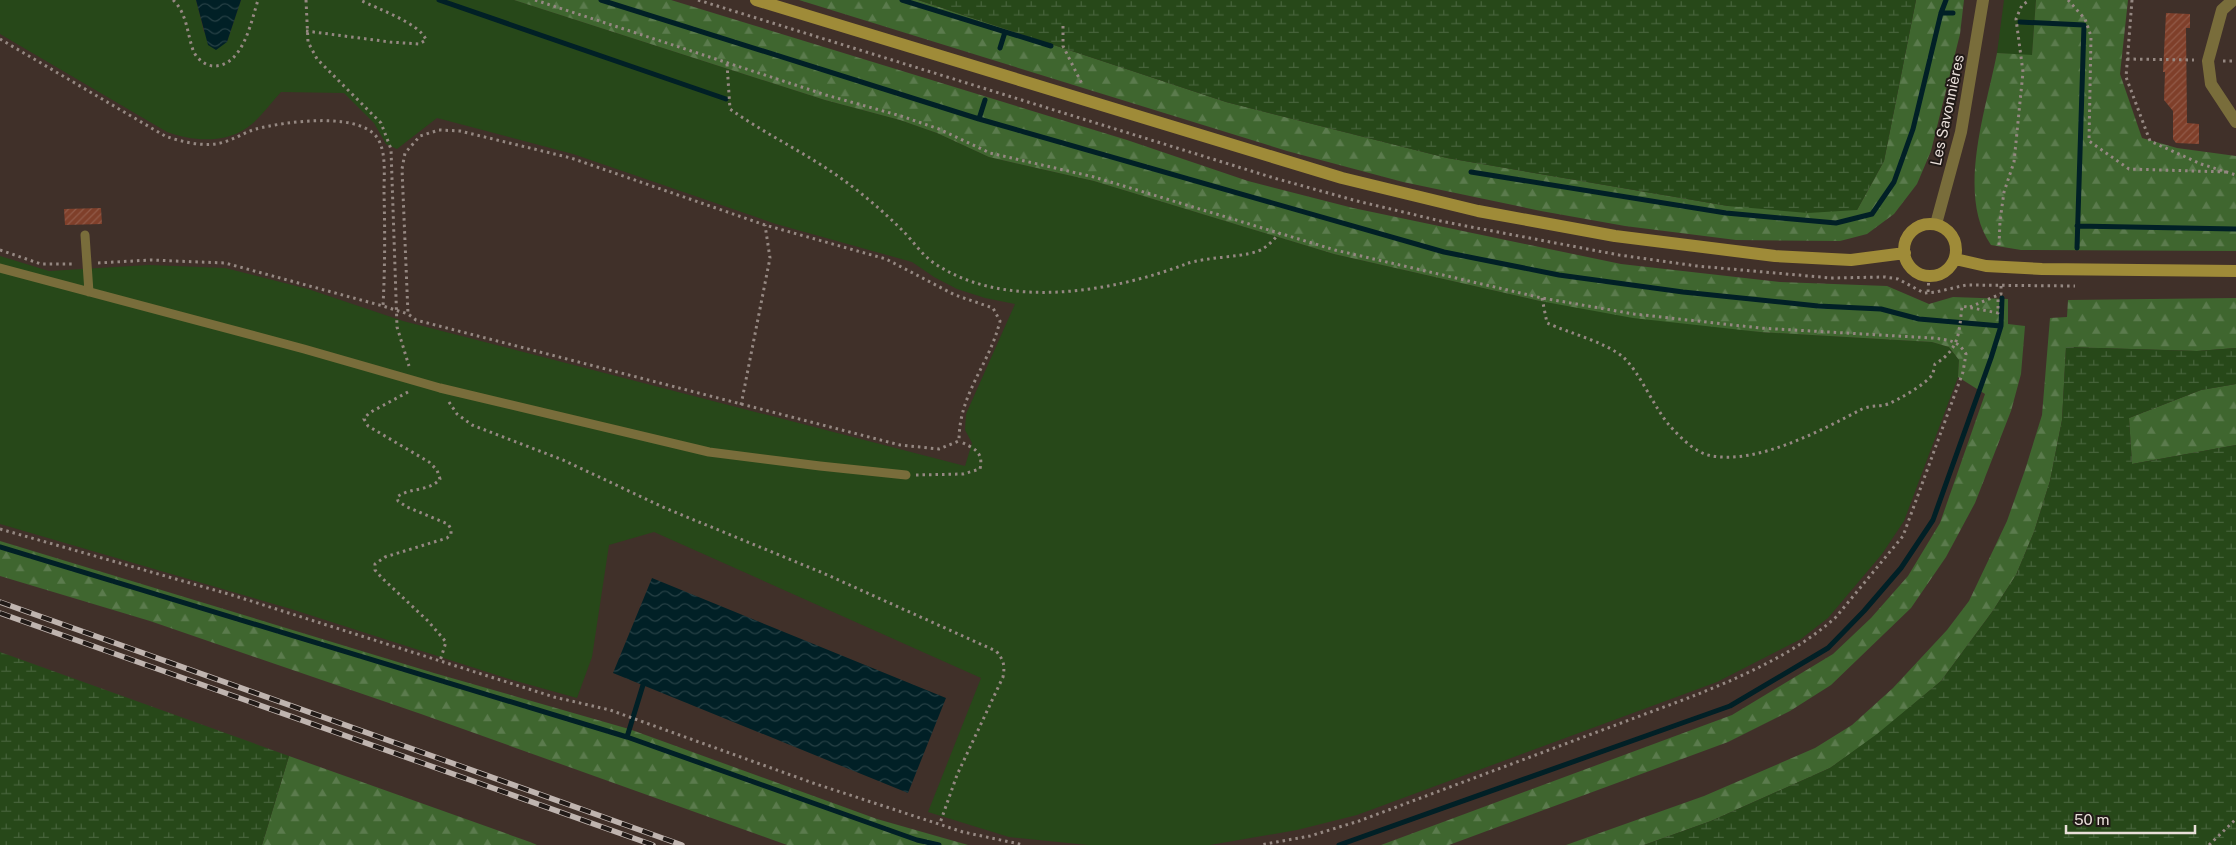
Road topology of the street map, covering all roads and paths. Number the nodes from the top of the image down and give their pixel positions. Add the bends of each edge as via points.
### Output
1 (173, 0) edge
2 (258, 0) edge
3 (306, 0) edge
4 (360, 0) edge
5 (536, 0) edge
6 (756, 0) edge
7 (1983, 0) edge
8 (2022, 0) edge
9 (2030, 0) edge
10 (2068, 0) edge
11 (2132, 0) edge
12 (2234, 0) edge
13 (2022, 5) junction
14 (1063, 26) dead end
15 (306, 30) junction
16 (0, 39) edge
17 (2127, 59) junction
18 (2208, 60) junction
19 (2236, 61) edge
20 (727, 64) junction
21 (1090, 103) junction
22 (2236, 122) edge
23 (2226, 172) junction
24 (2236, 175) edge
25 (1936, 224) junction
26 (766, 225) junction
27 (1280, 233) junction
28 (85, 235) dead end
29 (1999, 245) dead end
30 (0, 250) edge
31 (1905, 253) junction
32 (1955, 259) junction
33 (87, 263) junction
34 (0, 268) edge
35 (2236, 271) edge
36 (1929, 276) junction
37 (2001, 286) dead end
38 (89, 292) junction
39 (1928, 292) dead end
40 (1542, 298) junction
41 (1998, 298) dead end
42 (383, 306) junction
43 (1970, 307) junction
44 (396, 311) junction
45 (408, 314) junction
46 (1958, 343) junction
47 (418, 382) junction
48 (440, 388) junction
49 (741, 405) junction
50 (959, 441) junction
51 (906, 475) joint
52 (0, 528) edge
53 (440, 661) junction
54 (2236, 819) edge
55 (940, 823) junction
56 (1024, 845) edge
57 (1260, 845) edge
58 (2209, 845) edge

1 - 2 path via 183,14 194,51 210,66 222,66 235,57 244,42
3 - 15 path
4 - 15 path via 424,33 426,40 419,44 390,42
5 - 20 path
6 - 21 main road
7 - 25 street, Les Savonnières via 1961,132
8 - 13 path
9 - 13 path
10 - 23 path via 2085,19 2091,36 2089,141 2129,170
11 - 17 path
12 - 18 street via 2222,10
13 - 29 path via 2016,19 2022,54 2021,91 2014,162 2004,192
14 - 21 path via 1063,46
15 - 44 path via 317,59 381,123 388,136
16 - 42 path via 165,136 178,140 210,144 224,142 272,125 340,120 365,126 380,142 384,169 386,258
17 - 18 path
17 - 23 path via 2126,77 2150,141
18 - 19 path
18 - 22 street via 2211,84
20 - 27 path via 901,116 990,152 1094,176
20 - 27 path via 730,109 841,178 876,206 933,263 990,287 1019,292 1053,292 1118,283 1202,259 1263,250
21 - 31 main road via 1342,178 1478,211 1615,236 1775,256 1851,260
23 - 24 path
25 - 31 main road via 1916,228 1906,240
25 - 32 main road via 1953,236
26 - 45 path via 571,158 460,131 439,130 420,136 405,153 402,169
26 - 49 path via 770,258
26 - 50 path via 886,259 955,295 993,308 1000,321 996,339 964,402 959,421
27 - 40 path via 1334,250
28 - 33 lane
30 - 33 path via 41,264
31 - 36 main road via 1914,271
32 - 35 main road via 1986,266 2042,269
32 - 36 main road via 1945,272
33 - 38 lane
33 - 42 path via 150,260 225,263
34 - 38 lane
36 - 39 path
37 - 43 path via 2000,294
38 - 47 lane
40 - 46 path via 1634,314 1750,327 1933,338
40 - 46 path via 1547,323 1623,357 1669,424 1699,452 1712,456 1776,448 1870,405 1886,405 1932,375 1935,364
41 - 43 path via 1998,313
42 - 44 path
43 - 46 path via 1962,306
44 - 45 path
44 - 47 path via 396,327
45 - 49 path via 416,320
46 - 57 path via 1966,354 1966,363 1903,536 1836,617 1824,627 1727,683 1358,821 1310,836
47 - 48 lane
47 - 53 path via 364,419 368,426 437,470 440,479 434,486 397,497 407,507 448,524 451,534 385,557 375,564 375,570 446,642
48 - 51 lane via 709,452
48 - 55 path via 457,414 472,425 563,460 996,651 1005,666 1003,677 957,775
49 - 50 path via 900,445 939,449
50 - 51 path via 979,451 982,459 980,469 964,474
52 - 53 path
53 - 55 path via 554,697 610,710 813,783
54 - 58 path
55 - 56 path via 987,839

